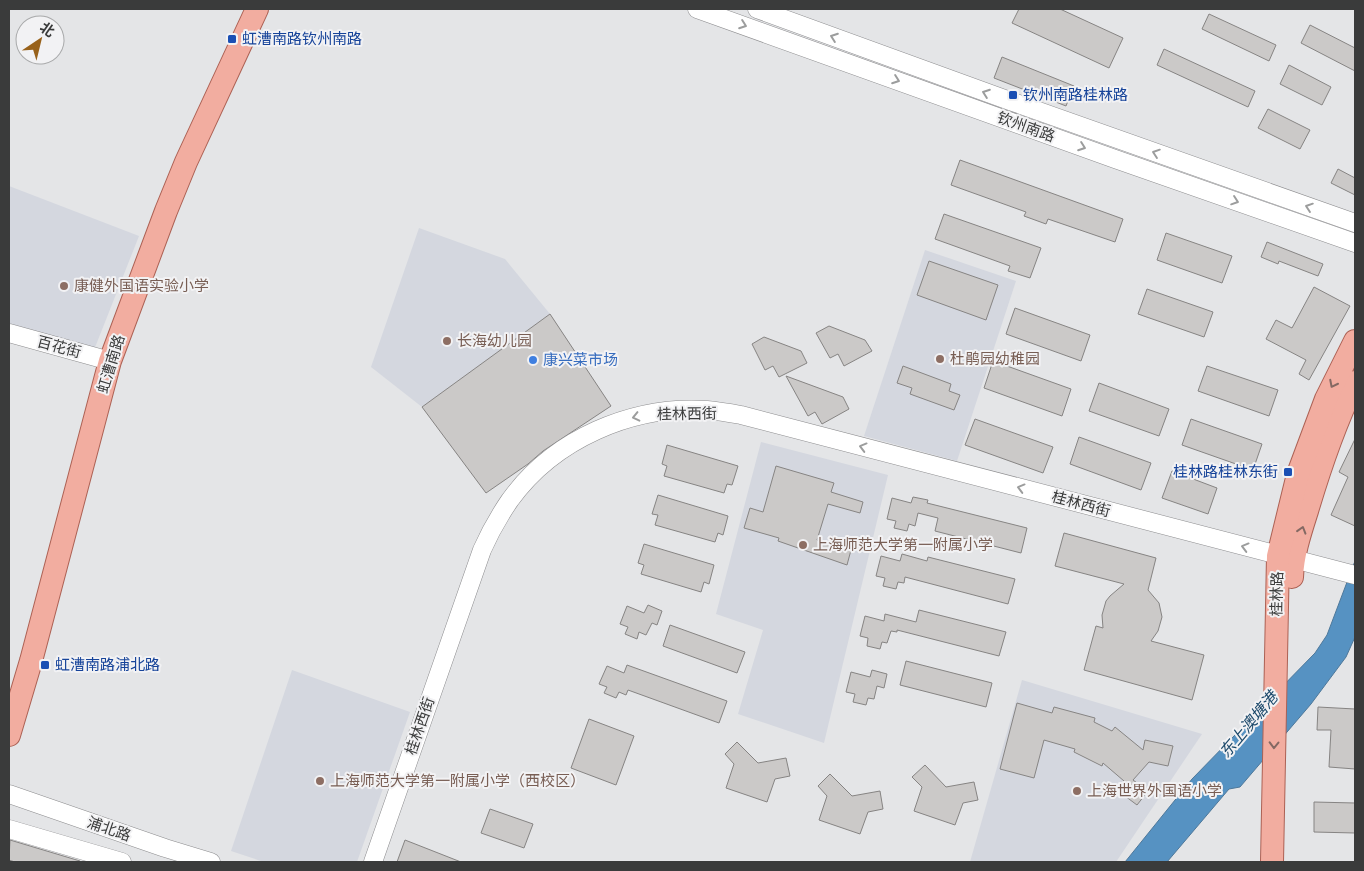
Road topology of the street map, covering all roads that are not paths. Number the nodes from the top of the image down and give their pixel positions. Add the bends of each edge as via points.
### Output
1 (257, 9) edge
2 (697, 9) edge
3 (757, 9) edge
4 (1355, 223) edge
5 (1355, 243) edge
6 (9, 334) edge
7 (1355, 341) edge
8 (110, 362) junction
9 (1355, 382) edge
10 (1285, 558) junction
11 (1355, 575) edge
12 (1283, 672) junction
13 (9, 735) edge
14 (9, 794) edge
15 (94, 823) junction
16 (9, 829) edge
17 (84, 857) edge
18 (122, 862) edge
19 (211, 862) edge
20 (373, 862) edge
21 (1272, 862) edge
22 (1286, 862) edge

1 - 8 main road, 虹漕南路 via 169,203
2 -> 5 street, 钦州南路
4 -> 3 street, 钦州南路
6 - 8 street, 百花街
7 -> 10 main road, 桂林路 via 1326,399 1291,494
8 - 13 main road, 虹漕南路
10 -> 9 main road, 桂林路
10 - 11 street, 桂林西街
10 - 12 main road, 桂林路
10 -> 20 street, 桂林西街 via 741,415 706,410 676,411 616,422 587,434 533,474 494,524 482,550
12 -> 21 main road, 桂林路 via 1273,777
12 - 22 main road, 桂林路 via 1289,755
14 - 15 street, 浦北路
15 - 17 street
15 - 19 street, 浦北路
16 - 17 street
17 - 18 street

